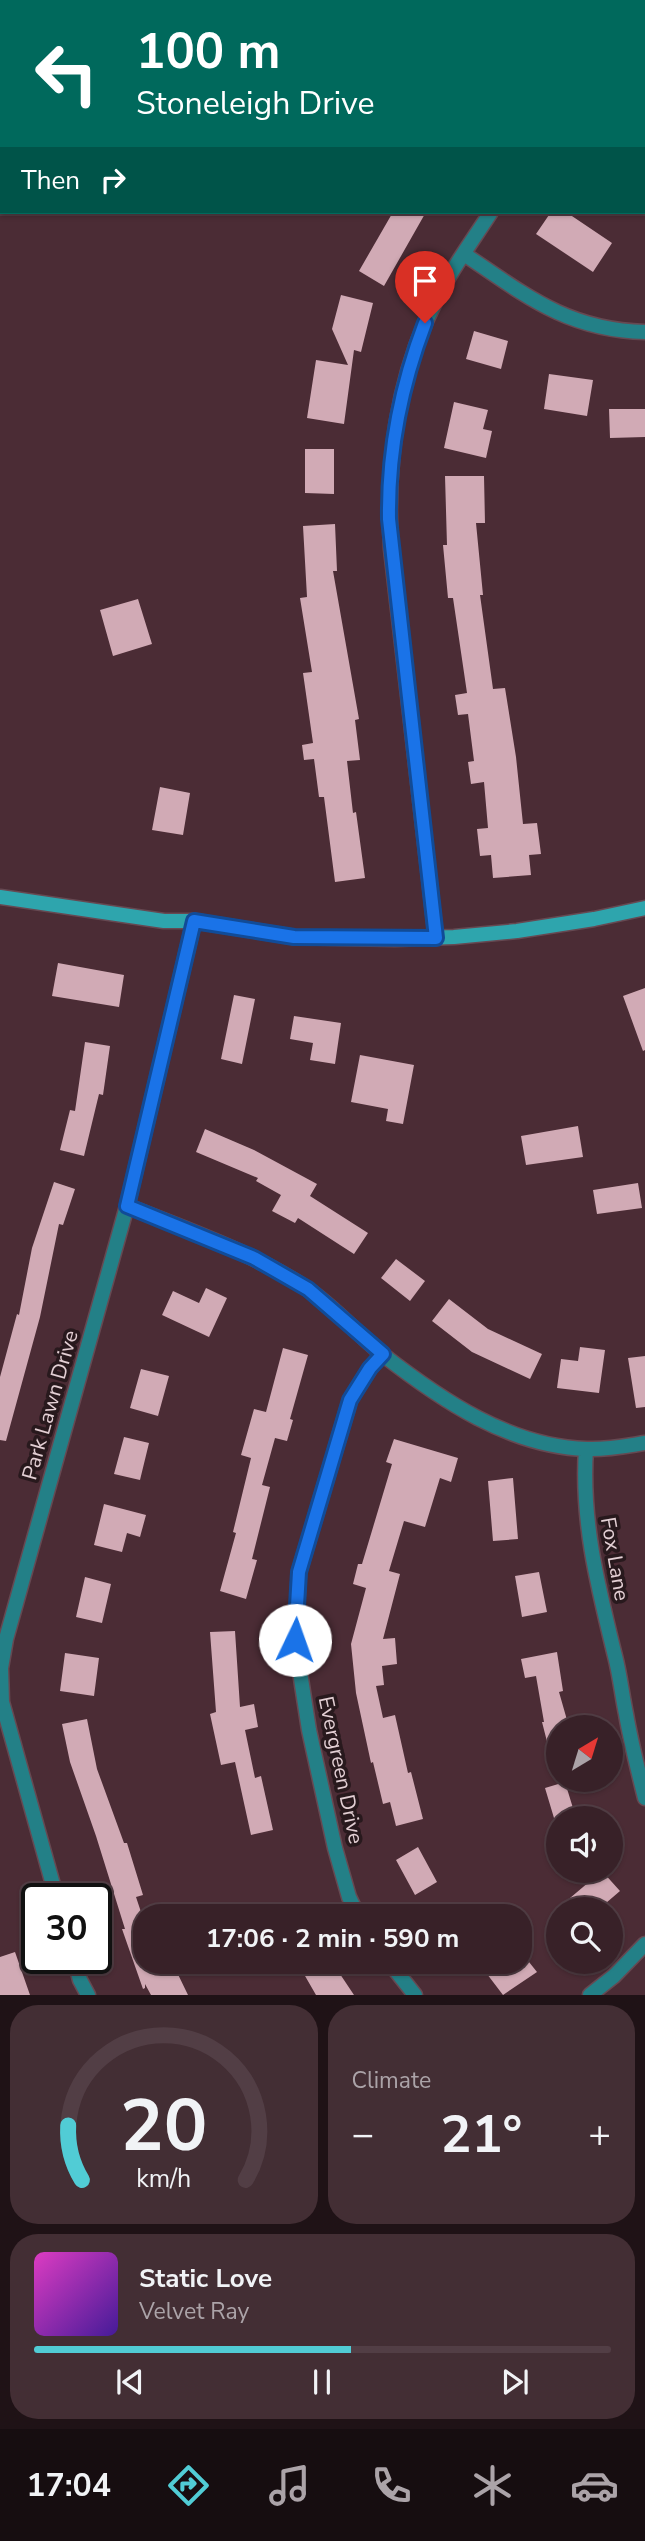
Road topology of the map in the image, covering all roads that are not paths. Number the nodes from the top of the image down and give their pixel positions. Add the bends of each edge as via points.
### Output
1 (490, 214) edge
2 (464, 254) junction
3 (645, 332) edge
4 (0, 898) edge
5 (645, 908) edge
6 (194, 921) junction
7 (436, 938) junction
8 (127, 1206) junction
9 (383, 1354) junction
10 (645, 1443) edge
11 (586, 1449) junction
12 (645, 1798) edge
13 (53, 1883) edge
14 (352, 1904) edge
15 (645, 1944) edge
16 (80, 1974) edge
17 (398, 1974) edge
18 (88, 1995) edge
19 (415, 1995) edge
20 (590, 1995) edge

1 - 2 street
2 - 3 street via 551,311 606,328
2 - 7 street via 435,301 415,350 395,432 389,494 391,549
4 - 6 street via 164,921
5 - 7 street via 517,931
6 - 7 street via 294,937
6 - 8 street, Park Lawn Drive
8 - 9 street via 276,1270 308,1289
8 - 13 street, Park Lawn Drive via 1,1668 2,1702
9 - 11 street via 471,1416 523,1437
9 - 14 street, Evergreen Drive via 350,1400 299,1572 295,1640 309,1730 335,1849
10 - 11 street
11 - 12 street, Fox Lane via 586,1519
15 - 20 street
16 - 18 street
17 - 19 street

